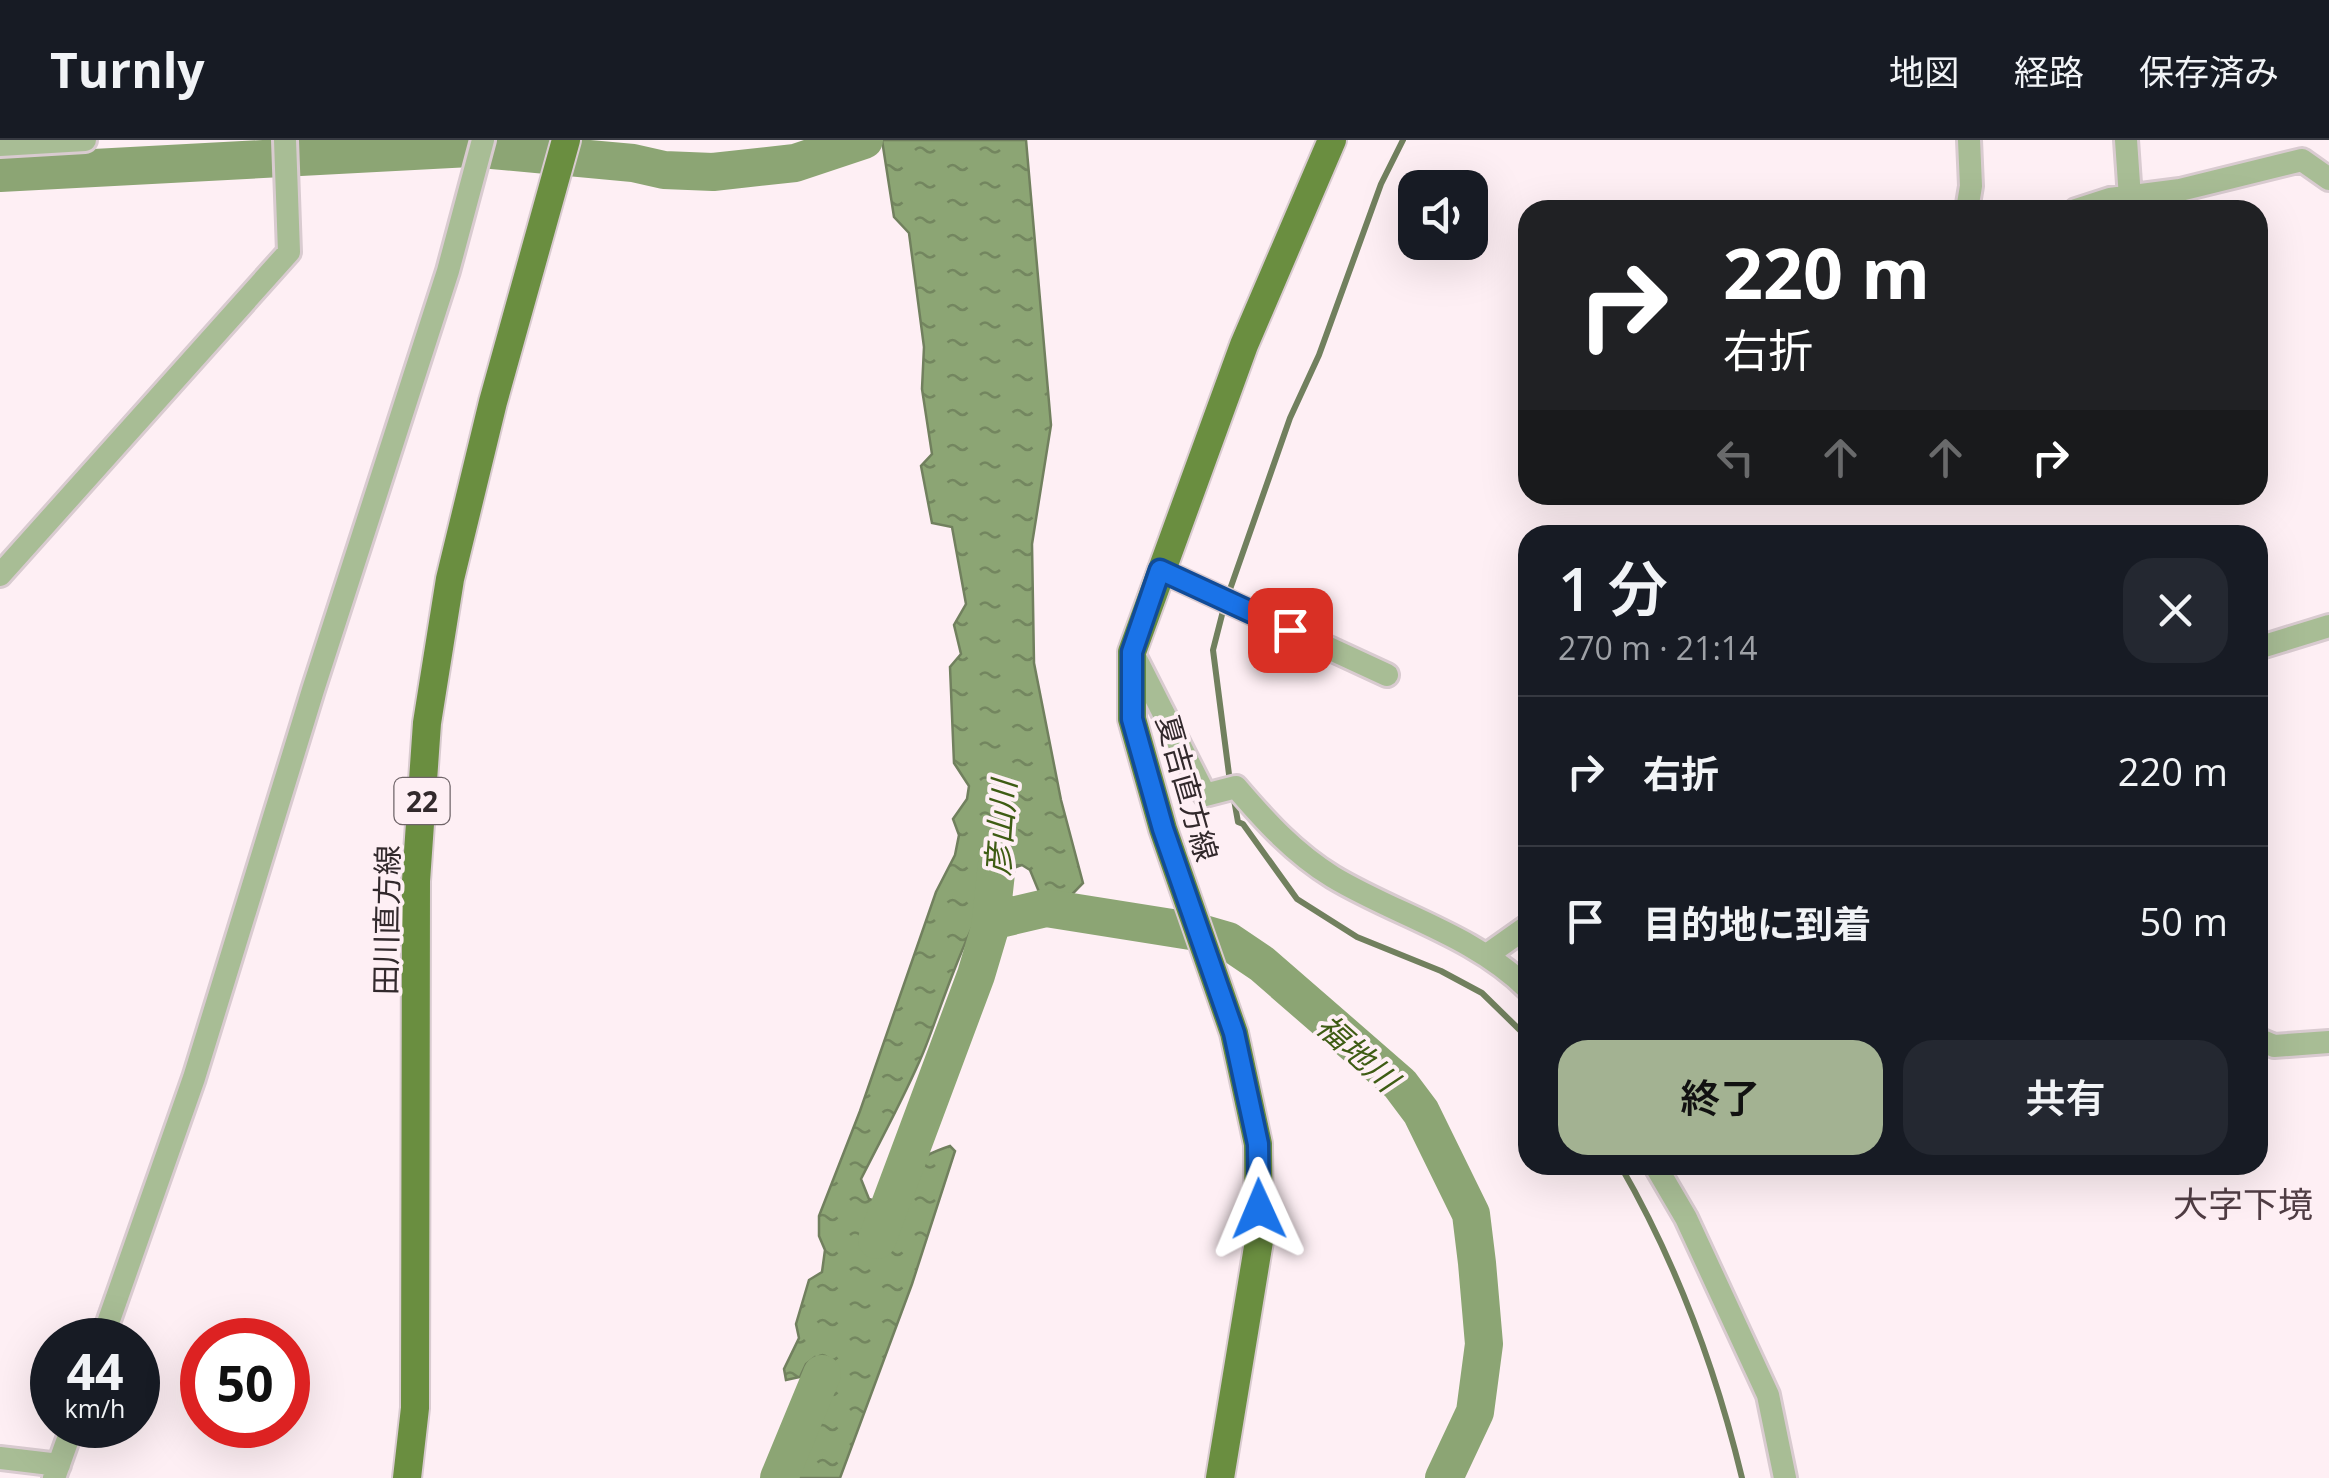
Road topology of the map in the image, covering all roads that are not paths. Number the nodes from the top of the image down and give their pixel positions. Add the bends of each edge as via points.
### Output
1 (85, 140) edge
2 (285, 140) edge
3 (483, 140) edge
4 (566, 140) edge
5 (1332, 140) edge
6 (1969, 140) edge
7 (2126, 140) edge
8 (8, 143) edge
9 (2329, 178) edge
10 (2130, 198) junction
11 (1968, 200) edge
12 (2107, 200) edge
13 (1160, 570) junction
14 (0, 575) edge
15 (2329, 626) edge
16 (2268, 645) edge
17 (1132, 652) junction
18 (1388, 675) dead end
19 (1518, 933) edge
20 (1487, 955) junction
21 (1518, 981) edge
22 (2329, 1042) edge
23 (2268, 1044) edge
24 (1661, 1175) edge
25 (110, 1318) edge
26 (0, 1458) edge
27 (56, 1471) edge
28 (407, 1478) edge
29 (1220, 1478) edge
30 (1785, 1478) edge

1 - 8 street
2 - 14 street via 290,252
3 - 25 street via 448,271 194,1078
4 - 28 main road, 田川直方線 / 22 via 492,402 427,723 416,880 416,1335
5 - 13 main road, 夏吉直方線 via 1244,345
6 - 11 street
7 - 10 street
9 - 10 street via 2302,160
10 - 12 street
13 - 17 main road, 夏吉直方線
13 - 18 street
15 - 16 street
17 - 20 street via 1205,795 1236,788 1280,837 1332,876
17 - 29 main road, 夏吉直方線 via 1132,719 1234,1033 1258,1144 1259,1242
19 - 20 street
20 - 21 street
22 - 23 street
24 - 30 street via 1768,1395
26 - 27 street

